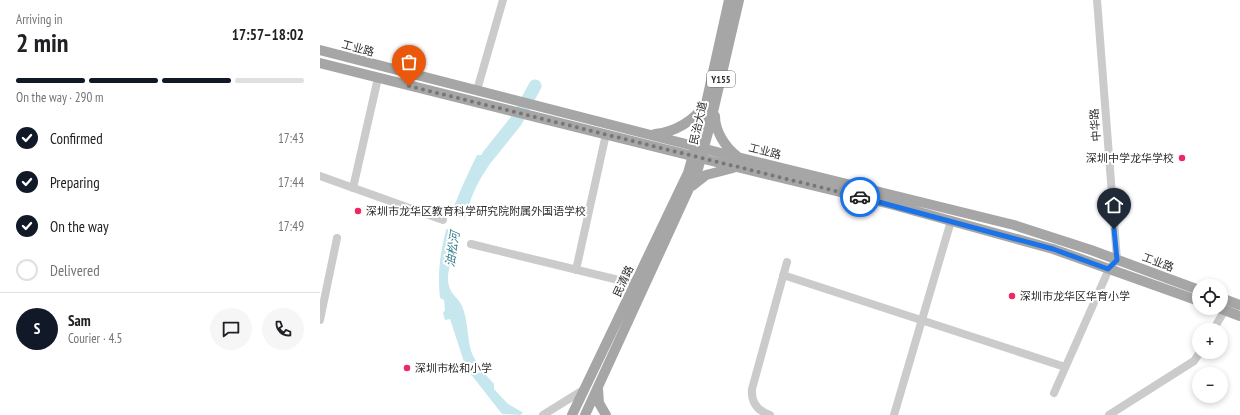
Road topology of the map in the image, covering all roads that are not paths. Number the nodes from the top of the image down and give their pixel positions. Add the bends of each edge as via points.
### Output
1 (503, 0) edge
2 (729, 0) edge
3 (739, 0) edge
4 (1097, 0) edge
5 (320, 50) edge
6 (320, 63) edge
7 (378, 78) junction
8 (477, 90) junction
9 (710, 103) junction
10 (606, 134) junction
11 (646, 134) junction
12 (700, 147) junction
13 (739, 157) junction
14 (697, 158) junction
15 (736, 167) junction
16 (320, 176) edge
17 (352, 188) junction
18 (690, 188) junction
19 (443, 220) dead end
20 (951, 221) junction
21 (337, 238) dead end
22 (471, 244) dead end
23 (1117, 260) junction
24 (787, 262) dead end
25 (1108, 269) junction
26 (576, 270) junction
27 (783, 274) junction
28 (635, 284) junction
29 (1192, 287) edge
30 (1192, 299) edge
31 (1228, 301) edge
32 (1240, 305) edge
33 (1228, 311) edge
34 (1240, 316) edge
35 (320, 320) edge
36 (922, 320) junction
37 (1195, 359) edge
38 (1065, 367) junction
39 (599, 385) junction
40 (585, 388) junction
41 (1054, 393) dead end
42 (543, 415) edge
43 (572, 415) edge
44 (585, 415) edge
45 (606, 415) edge
46 (770, 415) edge
47 (894, 415) edge
48 (1109, 415) edge

1 - 8 street
2 - 9 main road, 民治大道 / Y155
3 - 9 main road, 民治大道 / Y155
4 - 23 street, 中华路
5 - 8 main road, 工业路
6 - 7 main road, 工业路
7 - 10 main road, 工业路
7 - 17 street
8 - 11 main road, 工业路
9 - 11 main road via 676,129
9 - 12 main road, 民治大道 / Y155
9 - 13 main road via 721,137 731,152
10 - 14 main road, 工业路
10 - 26 street
11 - 12 main road, 工业路
12 - 13 main road, 工业路
12 - 14 main road, 民治大道 / Y155
13 - 23 main road, 工业路 via 1007,224
14 - 15 main road, 工业路
14 - 18 main road, 民清路
14 - 28 main road, 民清路
15 - 18 main road via 706,175
15 - 20 main road, 工业路
16 - 17 street
17 - 19 street
18 - 39 main road, 民清路
20 - 25 main road, 工业路 via 1053,249
20 - 36 street
21 - 35 street
22 - 26 street
23 - 25 street
23 - 29 main road, 工业路
24 - 27 street
25 - 30 main road, 工业路
25 - 38 street
26 - 28 street
27 - 36 street
27 - 46 street via 752,389 755,405
28 - 40 main road, 民清路
31 - 32 main road
33 - 34 main road
36 - 38 street
36 - 47 street
37 - 48 street
38 - 41 street
39 - 44 main road, 民清路
39 - 45 main road via 599,403
40 - 42 street
40 - 43 main road, 民清路

